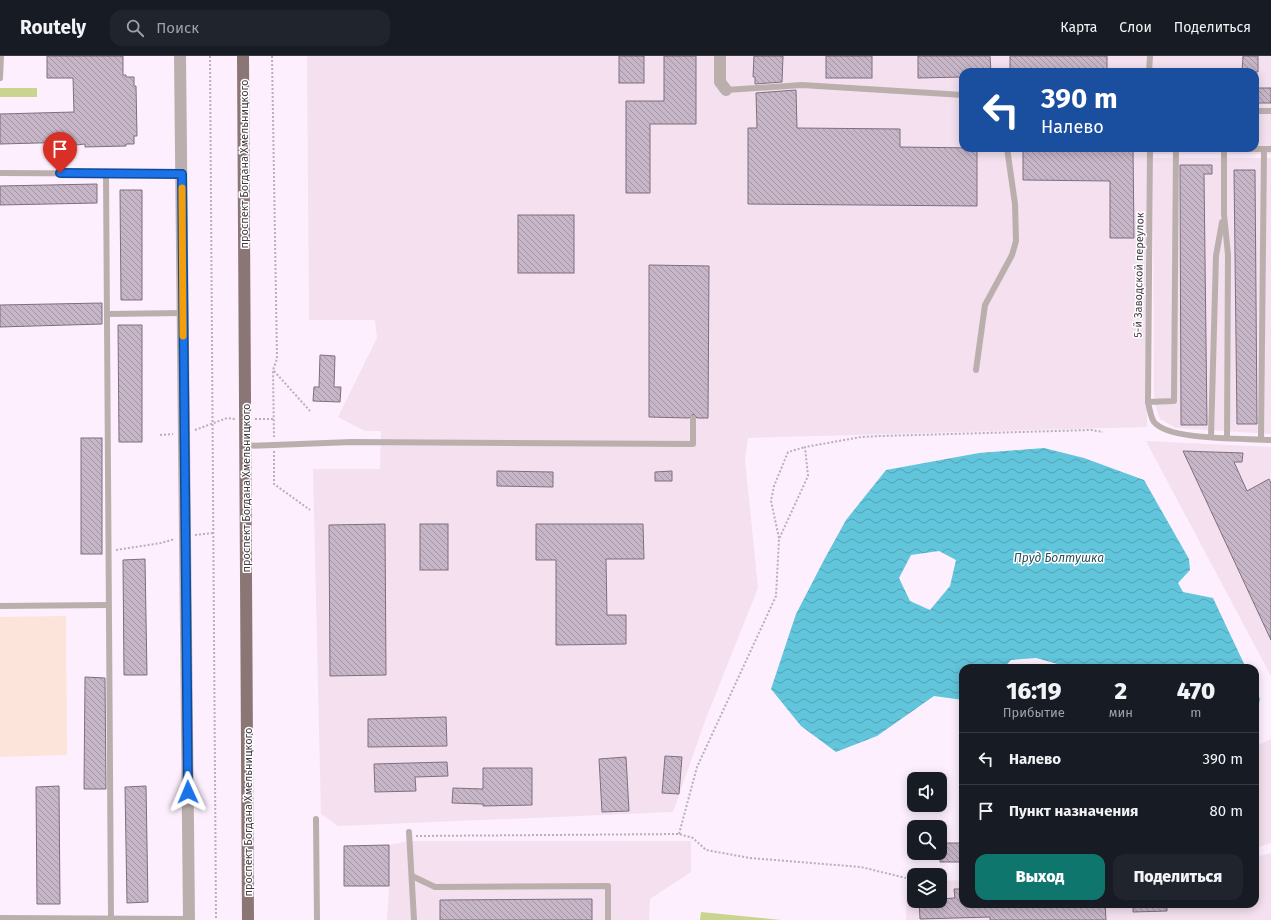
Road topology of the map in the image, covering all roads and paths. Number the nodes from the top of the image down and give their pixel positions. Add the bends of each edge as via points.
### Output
1 (1, 56) edge
2 (180, 56) edge
3 (210, 56) edge
4 (243, 56) edge
5 (272, 56) edge
6 (720, 56) edge
7 (1150, 56) edge
8 (1149, 68) edge
9 (0, 78) edge
10 (726, 90) joint
11 (959, 95) edge
12 (1259, 111) edge
13 (1271, 111) edge
14 (1259, 149) edge
15 (1264, 149) junction
16 (1271, 149) edge
17 (1007, 152) edge
18 (1150, 152) edge
19 (1176, 152) edge
20 (1224, 152) edge
21 (0, 173) edge
22 (106, 174) junction
23 (182, 174) junction
24 (1224, 214) junction
25 (183, 313) junction
26 (106, 314) junction
27 (273, 370) junction
28 (976, 370) dead end
29 (1148, 402) junction
30 (310, 412) dead end
31 (693, 418) dead end
32 (245, 419) junction
33 (274, 419) junction
34 (212, 424) junction
35 (1103, 432) dead end
36 (184, 434) junction
37 (160, 435) dead end
38 (1211, 437) junction
39 (1227, 438) junction
40 (1261, 439) junction
41 (1271, 440) edge
42 (245, 446) junction
43 (274, 446) junction
44 (805, 447) junction
45 (310, 510) dead end
46 (779, 539) junction
47 (161, 544) dead end
48 (108, 551) junction
49 (108, 605) junction
50 (0, 606) edge
51 (316, 819) dead end
52 (409, 834) joint
53 (679, 834) junction
54 (412, 876) junction
55 (906, 878) dead end
56 (0, 918) edge
57 (111, 918) junction
58 (67, 919) edge
59 (189, 920) edge
60 (216, 920) edge
61 (248, 920) edge
62 (317, 920) edge
63 (414, 920) edge
64 (608, 920) edge

1 - 9 lane
2 - 23 street
3 - 34 path
4 - 32 main road, проспект Богдана Хмельницкого
5 - 27 path via 277,359
6 - 10 street via 720,82
7 - 8 lane
10 - 11 lane via 802,85
12 - 13 lane
14 - 15 lane
15 - 16 lane
15 - 40 lane
17 - 28 lane via 1017,234 1012,255 985,305
18 - 29 lane, 5-й Заводской переулок
19 - 29 lane via 1174,401
20 - 24 lane
21 - 22 lane
22 - 23 lane
22 - 26 lane
23 - 25 street
24 - 38 lane via 1216,256
24 - 39 lane via 1228,255
25 - 26 lane
25 - 36 street
26 - 48 lane
27 - 30 path
27 - 33 path
29 - 38 lane, 5-й Заводской переулок via 1154,422 1170,432
31 - 43 lane via 693,444 352,442
32 - 33 path
32 - 34 path via 228,418
32 - 42 main road, проспект Богдана Хмельницкого
33 - 43 path
34 - 36 path
34 - 60 path
35 - 44 path via 1091,430 861,437
36 - 37 path
36 - 59 street
38 - 39 lane, 5-й Заводской переулок
39 - 40 lane, 5-й Заводской переулок
40 - 41 lane, 5-й Заводской переулок
42 - 43 lane
42 - 61 main road, проспект Богдана Хмельницкого
43 - 45 path via 274,484
44 - 46 path via 808,476
44 - 46 path via 788,452 774,486 771,501
46 - 53 path via 776,596 697,767
47 - 48 path
48 - 49 lane
49 - 50 lane
49 - 57 lane
51 - 62 lane
52 - 53 path
52 - 54 lane
53 - 55 path via 693,838 706,850 750,858 862,867
54 - 63 lane
54 - 64 lane via 435,887 608,886
56 - 58 lane
57 - 58 lane
57 - 59 lane

